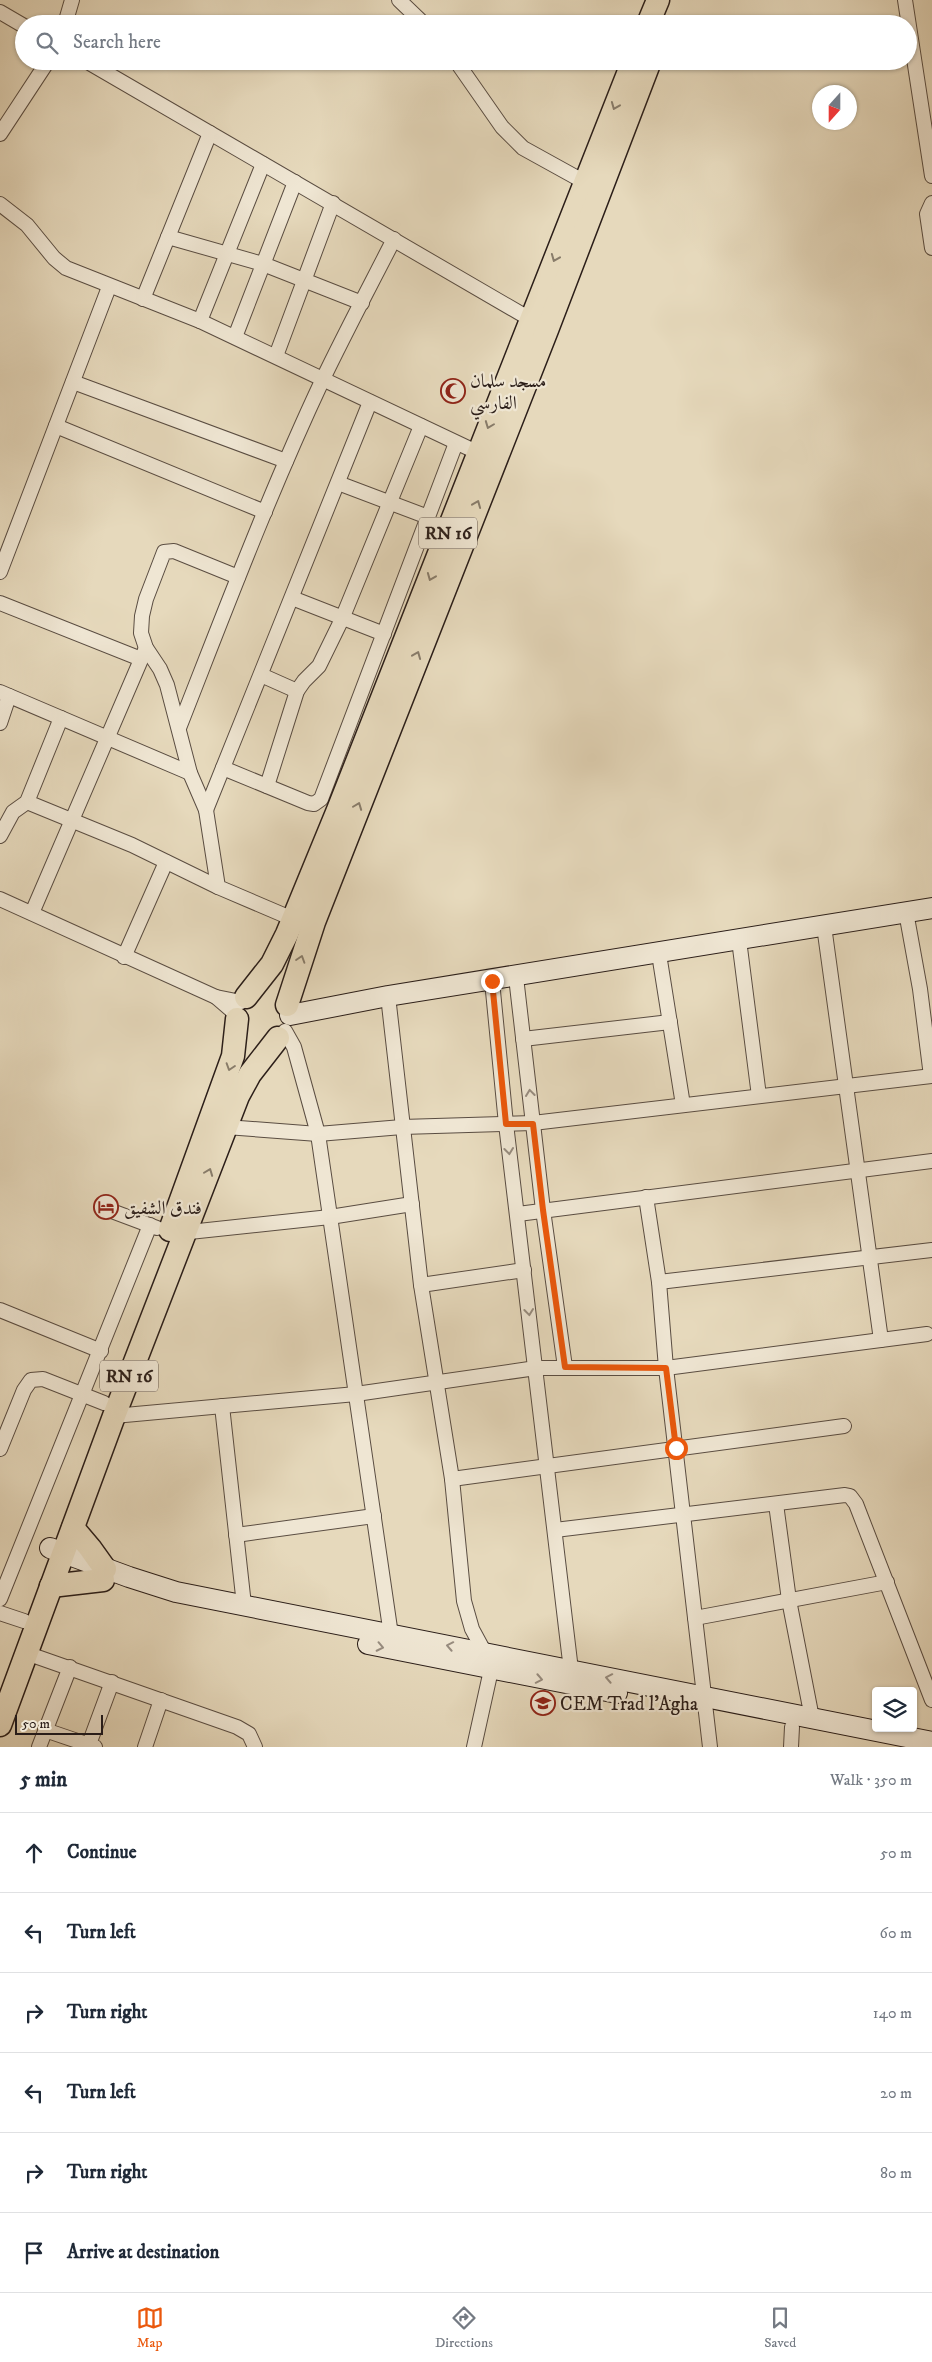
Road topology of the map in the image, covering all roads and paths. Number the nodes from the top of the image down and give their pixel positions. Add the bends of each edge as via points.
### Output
1 (72, 0) edge
2 (399, 0) edge
3 (658, 0) edge
4 (673, 0) edge
5 (905, 0) edge
6 (0, 12) edge
7 (68, 15) edge
8 (415, 15) edge
9 (652, 15) edge
10 (667, 15) edge
11 (908, 15) edge
12 (15, 21) edge
13 (917, 65) edge
14 (42, 70) edge
15 (102, 70) edge
16 (462, 70) edge
17 (630, 70) edge
18 (646, 70) edge
19 (928, 124) edge
20 (210, 133) junction
21 (0, 134) edge
22 (263, 164) junction
23 (932, 176) edge
24 (295, 182) junction
25 (592, 186) junction
26 (333, 203) junction
27 (932, 203) edge
28 (2, 211) edge
29 (168, 237) junction
30 (394, 239) junction
31 (932, 248) edge
32 (227, 255) junction
33 (263, 264) junction
34 (304, 280) junction
35 (110, 286) junction
36 (143, 299) junction
37 (362, 303) junction
38 (530, 319) junction
39 (200, 321) junction
40 (235, 337) junction
41 (276, 356) junction
42 (323, 379) junction
43 (73, 382) junction
44 (370, 402) junction
45 (56, 426) junction
46 (421, 426) junction
47 (456, 442) junction
48 (486, 457) junction
49 (286, 461) junction
50 (338, 483) junction
51 (390, 502) junction
52 (265, 512) junction
53 (428, 517) junction
54 (0, 572) edge
55 (238, 577) junction
56 (292, 598) junction
57 (0, 603) edge
58 (342, 619) junction
59 (384, 634) junction
60 (143, 653) junction
61 (261, 675) junction
62 (297, 691) junction
63 (5, 694) edge
64 (61, 718) junction
65 (362, 721) junction
66 (0, 723) edge
67 (179, 728) junction
68 (107, 739) junction
69 (223, 768) junction
70 (190, 773) junction
71 (267, 786) junction
72 (27, 802) junction
73 (206, 810) junction
74 (73, 820) junction
75 (0, 836) edge
76 (166, 862) junction
77 (218, 887) junction
78 (0, 899) edge
79 (932, 908) edge
80 (906, 912) junction
81 (32, 914) junction
82 (293, 919) junction
83 (824, 926) junction
84 (739, 940) junction
85 (658, 954) junction
86 (124, 957) junction
87 (516, 977) junction
88 (492, 981) junction
89 (926, 989) edge
90 (388, 996) junction
91 (240, 1008) junction
92 (285, 1022) junction
93 (670, 1022) junction
94 (523, 1039) junction
95 (932, 1076) edge
96 (846, 1085) junction
97 (759, 1096) junction
98 (683, 1106) junction
99 (506, 1124) junction
100 (533, 1124) junction
101 (402, 1127) junction
102 (226, 1128) junction
103 (318, 1134) junction
104 (932, 1161) edge
105 (858, 1171) junction
106 (646, 1197) junction
107 (412, 1204) junction
108 (109, 1210) dead end
109 (543, 1210) junction
110 (518, 1214) junction
111 (330, 1217) junction
112 (168, 1231) junction
113 (932, 1250) edge
114 (870, 1256) junction
115 (524, 1270) junction
116 (659, 1282) junction
117 (421, 1285) junction
118 (0, 1310) edge
119 (927, 1334) dead end
120 (881, 1340) junction
121 (101, 1351) junction
122 (565, 1367) junction
123 (536, 1368) junction
124 (666, 1368) junction
125 (438, 1382) junction
126 (84, 1394) junction
127 (356, 1394) junction
128 (222, 1406) junction
129 (109, 1409) junction
130 (844, 1426) dead end
131 (676, 1448) junction
132 (0, 1449) edge
133 (547, 1467) junction
134 (452, 1479) junction
135 (776, 1504) junction
136 (683, 1515) junction
137 (374, 1516) junction
138 (73, 1528) junction
139 (555, 1530) junction
140 (236, 1535) junction
141 (55, 1556) junction
142 (104, 1574) junction
143 (887, 1582) junction
144 (51, 1586) junction
145 (0, 1599) edge
146 (789, 1600) junction
147 (244, 1605) junction
148 (0, 1613) edge
149 (695, 1618) junction
150 (24, 1621) junction
151 (391, 1635) junction
152 (26, 1653) junction
153 (488, 1662) junction
154 (70, 1667) junction
155 (572, 1670) junction
156 (112, 1682) junction
157 (0, 1687) edge
158 (161, 1700) junction
159 (932, 1700) edge
160 (705, 1704) junction
161 (812, 1718) junction
162 (0, 1725) edge
163 (46, 1730) junction
164 (792, 1737) edge
165 (932, 1742) edge
166 (90, 1746) edge
167 (39, 1747) edge
168 (145, 1747) edge
169 (255, 1747) edge
170 (474, 1747) edge
171 (710, 1747) edge
172 (888, 1747) edge

1 - 7 street
2 - 8 street
3 - 9 main road
4 - 10 main road
5 - 11 street
6 - 12 street
13 - 19 street
14 - 21 street
15 - 20 street
16 - 25 street via 502,127 523,148
17 -> 25 main road, RN 16
18 - 25 main road, RN 16
19 - 23 street
20 - 22 street
20 - 29 street
22 - 24 street
22 - 32 street
24 - 26 street
24 - 33 street
25 -> 38 main road, RN 16
25 - 48 main road, RN 16
26 - 30 street
26 - 34 street
27 - 31 street via 927,214
28 - 35 street via 27,225 66,268
29 - 32 street
29 - 36 street
30 - 37 street
30 - 38 street
32 - 33 street
32 - 39 street
33 - 34 street
33 - 40 street
34 - 37 street
34 - 41 street
35 - 36 street
35 - 43 street
36 - 39 street
37 - 42 street
38 -> 48 main road, RN 16
39 - 40 street
40 - 41 street
41 - 42 street
42 - 44 street
42 - 49 street
43 - 45 street
43 - 49 street
44 - 46 street
44 - 50 street
45 - 52 street
45 - 54 street
46 - 47 street
46 - 51 street
47 - 48 street
47 - 53 street
48 -> 65 main road, RN 16
92 -> 48 main road, RN 16 via 314,922
49 - 52 street
50 - 51 street
50 - 56 street
51 - 53 street
51 - 58 street
52 - 55 street
53 - 59 street
55 - 60 street via 174,551 164,552 142,616
55 - 67 street
56 - 58 street
56 - 61 street
57 - 60 street
58 - 59 street
58 - 62 street via 319,666
59 - 65 street
60 - 67 street via 160,669
60 - 68 street
61 - 62 street
61 - 69 street
62 - 71 street
63 - 64 street
63 - 66 street
64 - 68 street
64 - 72 street
65 - 71 street via 318,802 308,803
65 - 82 main road, RN 16
67 - 70 street
68 - 70 street
68 - 74 street
69 - 71 street
69 - 73 street
70 - 73 street
72 - 74 street
72 - 75 street via 13,812
73 - 77 street
74 - 76 street
74 - 81 street
76 - 77 street
76 - 86 street
77 - 82 street
78 - 81 street
79 - 80 street
80 - 83 street
80 - 89 street
81 - 86 street
82 - 91 main road, RN 16 via 272,964
83 - 84 street
83 - 96 street
84 - 85 street
84 - 97 street
85 - 87 street
85 - 93 street
86 - 91 street
87 - 88 street
87 - 94 street
88 - 90 street
88 - 99 street
89 - 95 street
90 - 92 street
90 - 101 street
91 - 92 main road via 256,991 274,992 282,998
91 - 92 main road via 245,1035 253,1040 270,1041
91 -> 112 main road, RN 16 via 233,1056
92 - 102 main road, RN 16 via 250,1074
92 - 103 street
93 - 94 street
93 - 98 street
100 -> 94 street
95 - 96 street
96 - 97 street
96 - 105 street
97 - 98 street
98 - 100 street
99 - 100 street
99 - 101 street
99 -> 110 street
100 - 109 street
101 - 103 street
101 - 107 street
102 - 103 street
112 -> 102 main road, RN 16
103 - 111 street
104 - 105 street
105 - 106 street
105 - 114 street
106 - 109 street
106 - 116 street
107 - 111 street
107 - 117 street
108 - 112 street
109 - 110 street
109 - 122 street
110 - 115 street
111 - 112 street
111 - 127 street
112 - 121 street
112 - 129 main road, RN 16
113 - 114 street
114 - 116 street
114 - 120 street
115 - 117 street
115 -> 123 street
116 - 124 street
117 - 125 street
118 - 121 street
119 - 120 street
120 - 124 street
121 - 126 street
122 - 123 street
122 - 124 street
123 - 125 street
123 - 133 street
124 - 131 street
125 - 127 street
125 - 134 street
126 - 129 street
126 - 132 street via 43,1379 31,1380
126 - 145 street
127 - 128 street
127 - 137 street
128 - 129 street
128 - 140 street
129 - 138 main road, RN 16
129 - 141 main road, RN 16
130 - 131 street
131 - 133 street
131 - 136 street
133 - 134 street
133 - 139 street
134 - 153 street via 464,1601 472,1629
135 - 136 street
135 - 143 street via 845,1494 850,1496
135 - 146 street
136 - 139 street
136 - 149 street
137 - 140 street
137 - 151 street
138 - 141 main road, RN 16
138 - 142 main road via 85,1541
139 - 155 street
140 - 147 street
141 - 142 street
141 - 144 main road, RN 16
141 - 150 main road, RN 16
142 - 144 main road
142 - 147 street
142 -> 153 street via 166,1601 204,1611
143 - 146 street
143 - 159 street
144 - 152 main road, RN 16
146 - 149 street
146 - 161 street
147 - 151 street
148 - 150 street
149 - 160 street
150 - 157 main road, RN 16
153 -> 151 street
152 - 154 street
152 - 162 main road, RN 16
153 - 155 street
153 -> 160 street
153 - 170 street
154 - 156 street
154 - 163 street
160 -> 155 street
156 - 158 street
156 - 166 street
158 - 168 street
158 - 169 street via 237,1727 249,1734
160 - 161 street
160 - 164 street
160 - 171 street
161 - 165 street
163 - 166 street
163 - 167 street
164 - 172 street

